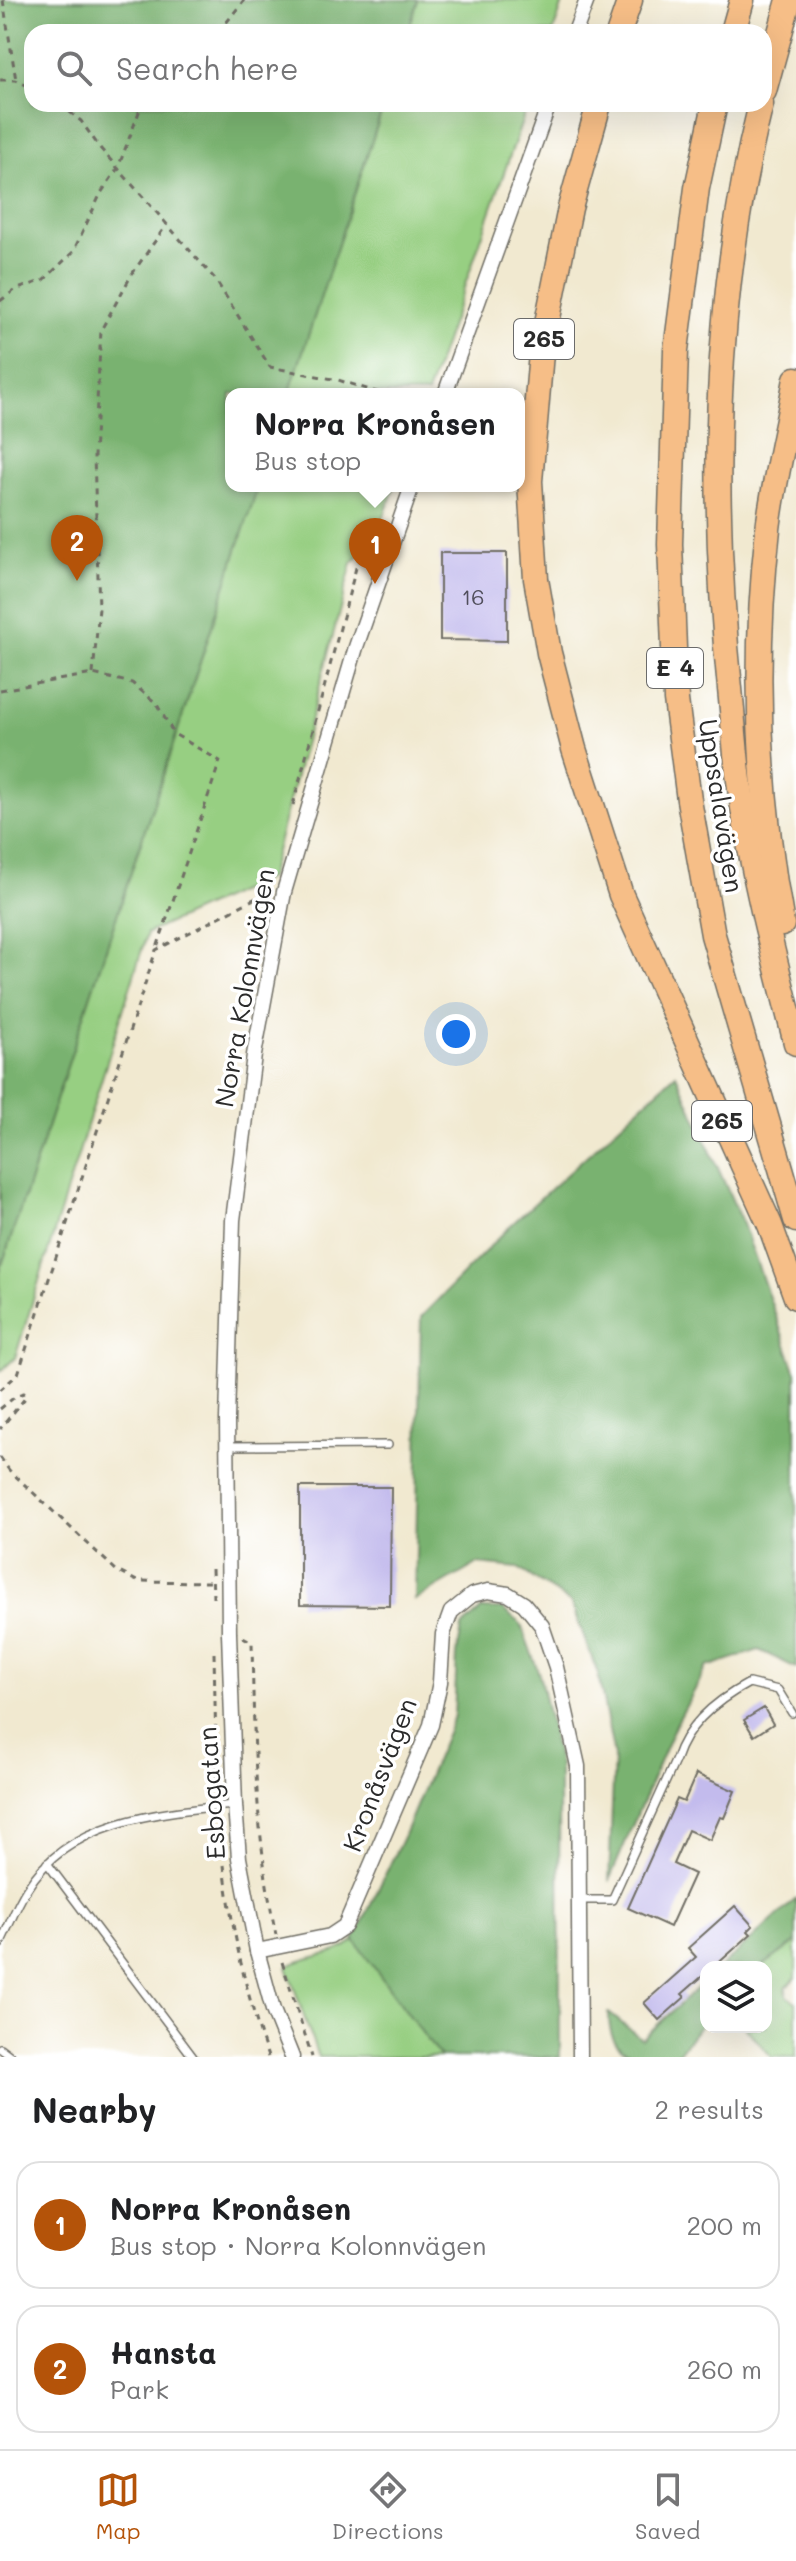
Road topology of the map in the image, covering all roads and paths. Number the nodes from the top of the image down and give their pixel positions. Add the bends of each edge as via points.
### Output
1 (3, 0) edge
2 (244, 0) edge
3 (587, 0) edge
4 (630, 0) edge
5 (742, 0) edge
6 (789, 0) edge
7 (225, 24) edge
8 (578, 24) edge
9 (622, 24) edge
10 (735, 24) edge
11 (772, 62) edge
12 (0, 80) edge
13 (16, 80) junction
14 (24, 84) edge
15 (70, 112) edge
16 (139, 112) edge
17 (546, 112) edge
18 (597, 112) edge
19 (713, 112) edge
20 (759, 112) edge
21 (118, 168) junction
22 (167, 224) junction
23 (0, 301) edge
24 (796, 379) edge
25 (364, 388) edge
26 (447, 388) edge
27 (410, 492) edge
28 (378, 542) dead end
29 (93, 674) junction
30 (0, 690) edge
31 (291, 815) dead end
32 (270, 897) dead end
33 (156, 950) junction
34 (796, 1001) edge
35 (796, 1043) edge
36 (796, 1220) edge
37 (796, 1297) edge
38 (0, 1390) edge
39 (0, 1409) edge
40 (0, 1429) edge
41 (388, 1445) dead end
42 (228, 1446) junction
43 (0, 1457) edge
44 (229, 1518) joint
45 (212, 1582) dead end
46 (229, 1633) junction
47 (792, 1713) dead end
48 (235, 1805) junction
49 (47, 1863) junction
50 (578, 1900) junction
51 (0, 1944) edge
52 (278, 1947) junction
53 (257, 1951) junction
54 (0, 2048) edge
55 (12, 2057) edge
56 (193, 2057) edge
57 (292, 2057) edge
58 (312, 2057) edge
59 (580, 2057) edge

1 - 13 path
2 - 7 path
3 - 8 street
4 - 9 highway
5 - 10 highway
6 - 11 highway
12 - 13 path
13 - 14 path
15 - 21 path
16 - 21 path
17 - 26 street
18 - 37 highway, 265 via 570,208 541,353 530,481 536,579 574,749 621,895 770,1225
19 - 36 highway, Uppsalavägen / E 4 via 697,188 676,350 670,544 676,700 713,935
20 - 35 highway, Uppsalavägen / E 4 via 729,277 717,404 717,501 724,638 741,795
21 - 22 path
21 - 23 path via 73,252 44,280
22 - 25 path via 215,279 270,367
22 - 29 path via 101,330 94,456 99,608
24 - 34 highway via 768,527 758,664 764,801
27 - 42 street, Norra Kolonnvägen via 356,647 284,892 254,1055 233,1220
28 - 31 path via 357,564
29 - 30 path
29 - 33 path via 132,683 156,703 174,734 220,761
32 - 33 path via 254,899
33 - 38 path via 18,1374
39 - 40 path via 24,1393
41 - 42 lane
42 - 44 street, Norra Kolonnvägen
43 - 45 path via 117,1571 137,1581
44 - 46 street, Esbogatan
46 - 48 street, Esbogatan
46 - 52 path via 252,1642 256,1801
47 - 50 lane via 778,1690 749,1683 724,1696 683,1738 612,1900
48 - 49 lane via 122,1822 82,1838
48 - 53 street, Esbogatan
49 - 51 lane via 27,1888
49 - 56 lane
50 - 52 street, Kronåsvägen via 578,1766 556,1667 542,1626 524,1604 488,1591 472,1595 451,1612 443,1634 431,1725 345,1926 330,1936
50 - 59 street, Kronåsvägen
52 - 53 street, Kronåsvägen
52 - 58 path
53 - 57 street, Esbogatan
54 - 55 lane

